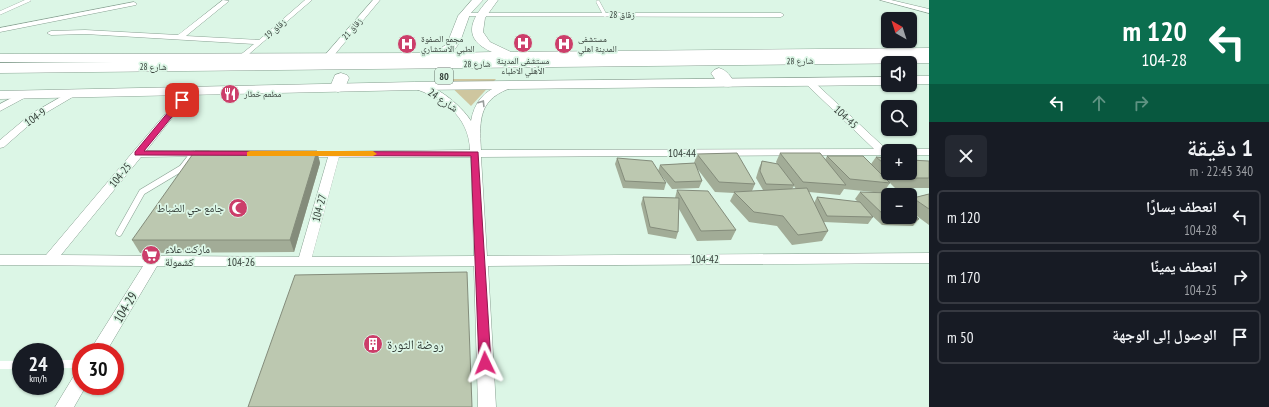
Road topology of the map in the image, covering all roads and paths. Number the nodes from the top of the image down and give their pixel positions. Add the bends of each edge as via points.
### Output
1 (29, 0) edge
2 (309, 0) edge
3 (377, 0) edge
4 (478, 0) edge
5 (493, 0) edge
6 (883, 0) edge
7 (226, 1) edge
8 (889, 1) edge
9 (598, 2) dead end
10 (134, 4) dead end
11 (929, 12) edge
12 (0, 13) edge
13 (464, 15) junction
14 (605, 15) junction
15 (781, 15) dead end
16 (480, 16) junction
17 (0, 30) edge
18 (51, 33) dead end
19 (181, 36) junction
20 (260, 42) junction
21 (929, 52) edge
22 (527, 56) junction
23 (328, 57) junction
24 (402, 57) junction
25 (0, 58) edge
26 (242, 58) junction
27 (929, 59) edge
28 (0, 68) edge
29 (715, 68) junction
30 (881, 71) edge
31 (917, 71) edge
32 (929, 71) edge
33 (344, 72) junction
34 (174, 73) junction
35 (0, 80) edge
36 (917, 80) edge
37 (929, 80) edge
38 (881, 81) edge
39 (809, 82) junction
40 (511, 85) junction
41 (414, 86) junction
42 (190, 90) junction
43 (73, 93) junction
44 (25, 94) junction
45 (0, 95) edge
46 (0, 108) edge
47 (475, 137) junction
48 (0, 145) edge
49 (881, 147) edge
50 (881, 152) edge
51 (917, 152) edge
52 (929, 152) edge
53 (475, 153) junction
54 (138, 154) junction
55 (193, 154) junction
56 (216, 154) edge
57 (287, 154) edge
58 (334, 154) junction
59 (119, 233) dead end
60 (929, 258) edge
61 (0, 260) edge
62 (50, 260) junction
63 (153, 261) junction
64 (481, 261) junction
65 (304, 262) junction
66 (103, 343) edge
67 (0, 365) edge
68 (12, 365) edge
69 (72, 394) edge
70 (64, 407) edge
71 (487, 407) edge

1 - 12 lane
2 - 20 street, زقاق 19
3 - 23 street, زقاق 21
4 - 13 main road
5 - 16 main road
6 - 8 street
7 - 19 street
8 - 11 street
9 - 14 lane
10 - 17 street
13 - 16 street, زقاق 28
13 - 24 main road via 456,43 448,51 434,55
14 - 15 street, زقاق 28
14 - 16 street, زقاق 28
16 - 22 main road via 475,29 485,44 499,51
18 - 19 street
19 - 20 street
20 - 26 street, زقاق 19
21 - 29 main road
22 - 24 main road
22 - 29 main road
23 - 26 main road
23 - 33 main road
24 - 33 main road
25 - 26 main road
27 - 29 highway, شارع 28 / 80
28 - 34 highway, شارع 28 / 80
29 - 30 highway, شارع 28 / 80
29 - 33 highway, شارع 28 / 80
29 - 39 main road
29 - 40 main road
31 - 32 highway
33 - 34 highway, شارع 28 / 80
33 - 41 main road
33 - 42 main road
34 - 35 highway, شارع 28 / 80
36 - 37 main road
38 - 39 main road
39 - 49 street, 104-45
40 - 41 main road
47 -> 40 street via 477,110 483,99 495,90
41 - 47 street, شارع 24 via 429,90 460,111 470,124
42 - 43 main road
42 - 54 street, 104-25
43 - 44 main road
43 - 48 street, 104-9 via 34,116
44 - 45 main road
44 - 46 street
47 - 53 street, شارع 24
50 - 53 street, 104-44
51 - 52 street
53 - 58 street, 104-44
53 - 64 street, شارع 24
54 - 55 street
54 - 62 street, 104-25
55 - 56 street
55 - 59 lane via 182,168 142,192
57 - 58 street, 104-44
58 - 65 street, 104-27
60 - 64 street, 104-42
61 - 62 street, 104-26
62 - 63 street, 104-26
63 - 65 street, 104-26
63 - 66 street, 104-29
64 - 65 street, 104-26
64 - 71 street, شارع 24
67 - 68 lane
69 - 70 street

